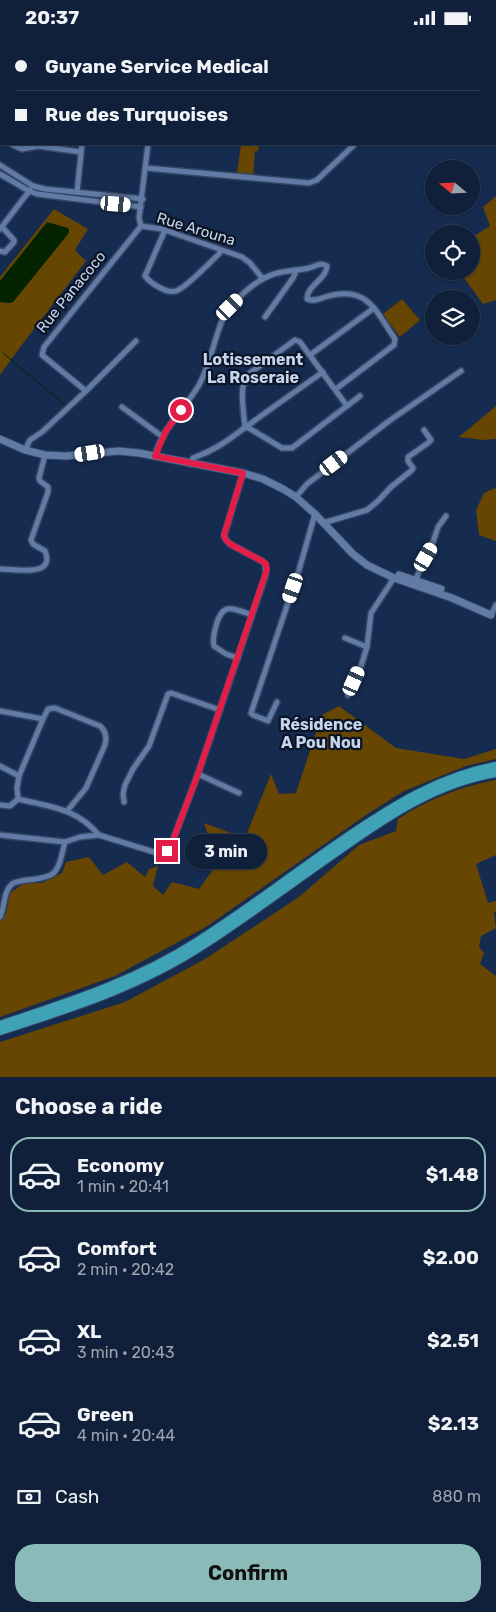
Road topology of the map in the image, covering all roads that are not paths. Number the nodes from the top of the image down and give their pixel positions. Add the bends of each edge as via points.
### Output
1 (13, 145) edge
2 (82, 145) edge
3 (148, 145) edge
4 (354, 145) edge
5 (81, 152) junction
6 (0, 165) edge
7 (146, 168) junction
8 (0, 174) edge
9 (33, 185) junction
10 (29, 191) junction
11 (77, 192) junction
12 (142, 199) junction
13 (141, 207) junction
14 (141, 226) junction
15 (1, 228) edge
16 (164, 230) junction
17 (221, 250) junction
18 (0, 251) edge
19 (294, 270) junction
20 (263, 279) junction
21 (374, 309) junction
22 (265, 317) dead end
23 (136, 341) dead end
24 (310, 355) junction
25 (461, 371) dead end
26 (323, 372) junction
27 (336, 389) junction
28 (86, 391) junction
29 (360, 396) dead end
30 (347, 406) junction
31 (122, 407) dead end
32 (246, 427) junction
33 (424, 430) dead end
34 (163, 437) junction
35 (0, 439) edge
36 (25, 450) junction
37 (208, 453) junction
38 (45, 455) junction
39 (155, 456) junction
40 (190, 464) junction
41 (207, 467) junction
42 (243, 473) junction
43 (296, 497) junction
44 (315, 514) junction
45 (446, 516) dead end
46 (323, 523) junction
47 (344, 545) junction
48 (0, 569) edge
49 (394, 578) junction
50 (415, 583) junction
51 (496, 605) edge
52 (252, 615) junction
53 (493, 617) edge
54 (346, 638) dead end
55 (367, 647) junction
56 (238, 658) junction
57 (348, 695) dead end
58 (277, 702) dead end
59 (220, 710) junction
60 (0, 711) edge
61 (43, 719) junction
62 (0, 766) edge
63 (496, 766) edge
64 (496, 773) edge
65 (198, 774) junction
66 (19, 775) junction
67 (239, 793) dead end
68 (18, 799) junction
69 (124, 802) dead end
70 (0, 805) edge
71 (67, 811) junction
72 (0, 835) edge
73 (99, 835) junction
74 (65, 842) junction
75 (0, 917) edge
76 (0, 1025) edge
77 (0, 1031) edge

1 - 5 street via 22,149 38,146
2 - 5 street
3 - 7 street
4 - 7 street via 317,180 309,183
5 - 11 street
6 - 9 street
7 - 12 street
8 - 10 street
9 - 10 street
9 - 11 street
10 - 13 street via 52,197
10 - 15 street
11 - 12 street
12 - 13 street
13 - 14 street
14 - 16 street, Rue Arouna
14 - 28 street, Rue Panacoco via 44,347 42,355
15 - 18 street via 14,242 5,252
16 - 17 street, Rue Arouna
16 - 17 street via 144,276 167,291 184,287
17 - 20 street, Rue Arouna via 244,258
19 - 20 street
19 - 21 street via 321,264 327,266 325,273 308,292 306,299 309,301 330,295 355,294 370,302
19 - 22 street via 295,275
20 - 34 street via 238,299 224,316 200,384
21 - 24 street
21 - 27 street via 395,339 394,345
23 - 28 street
24 - 26 street
24 - 32 street via 296,340 246,376 243,392
25 - 43 street via 344,455 307,484
26 - 27 street
26 - 32 street
27 - 30 street
28 - 36 street via 30,440
29 - 30 street
30 - 32 street via 289,449
31 - 34 street
32 - 37 street
33 - 46 street via 431,439 408,457 412,470 367,510
34 - 39 street
35 - 36 main road
36 - 38 main road
37 - 40 street via 193,458
37 - 41 street
38 - 39 main road via 119,451
38 - 48 street via 39,478 48,487 48,492 31,540 45,551 46,564 37,570
39 - 40 main road
40 - 41 main road
41 - 42 main road
42 - 43 main road via 274,484
42 - 52 street via 224,535 230,544 266,564 266,574
43 - 44 main road
44 - 46 main road
44 - 58 street via 251,713 268,721
45 - 50 street via 438,527
46 - 47 main road
47 - 49 main road via 367,565
47 - 50 main road via 376,565
49 - 50 main road
49 - 55 street via 372,613
50 - 53 main road
51 - 53 street
52 - 56 street
52 - 56 street via 230,609 223,612 214,634 214,646
54 - 55 street
55 - 57 street
56 - 59 street
59 - 65 street
59 - 69 street via 168,694 148,746 125,785
60 - 61 street
61 - 66 street
61 - 71 street via 48,709 55,708 100,726 105,733 105,745 86,788
62 - 66 street
63 - 76 main road via 444,780 406,799 198,941 145,971 85,997
64 - 77 main road via 466,779 410,804 204,945 147,977 93,1001
65 - 67 street
65 - 73 street via 167,851 157,853
66 - 68 street
68 - 70 street via 10,806
68 - 71 street
71 - 73 street via 90,824
72 - 74 street
73 - 74 street
74 - 75 street via 55,873 44,879 12,884

